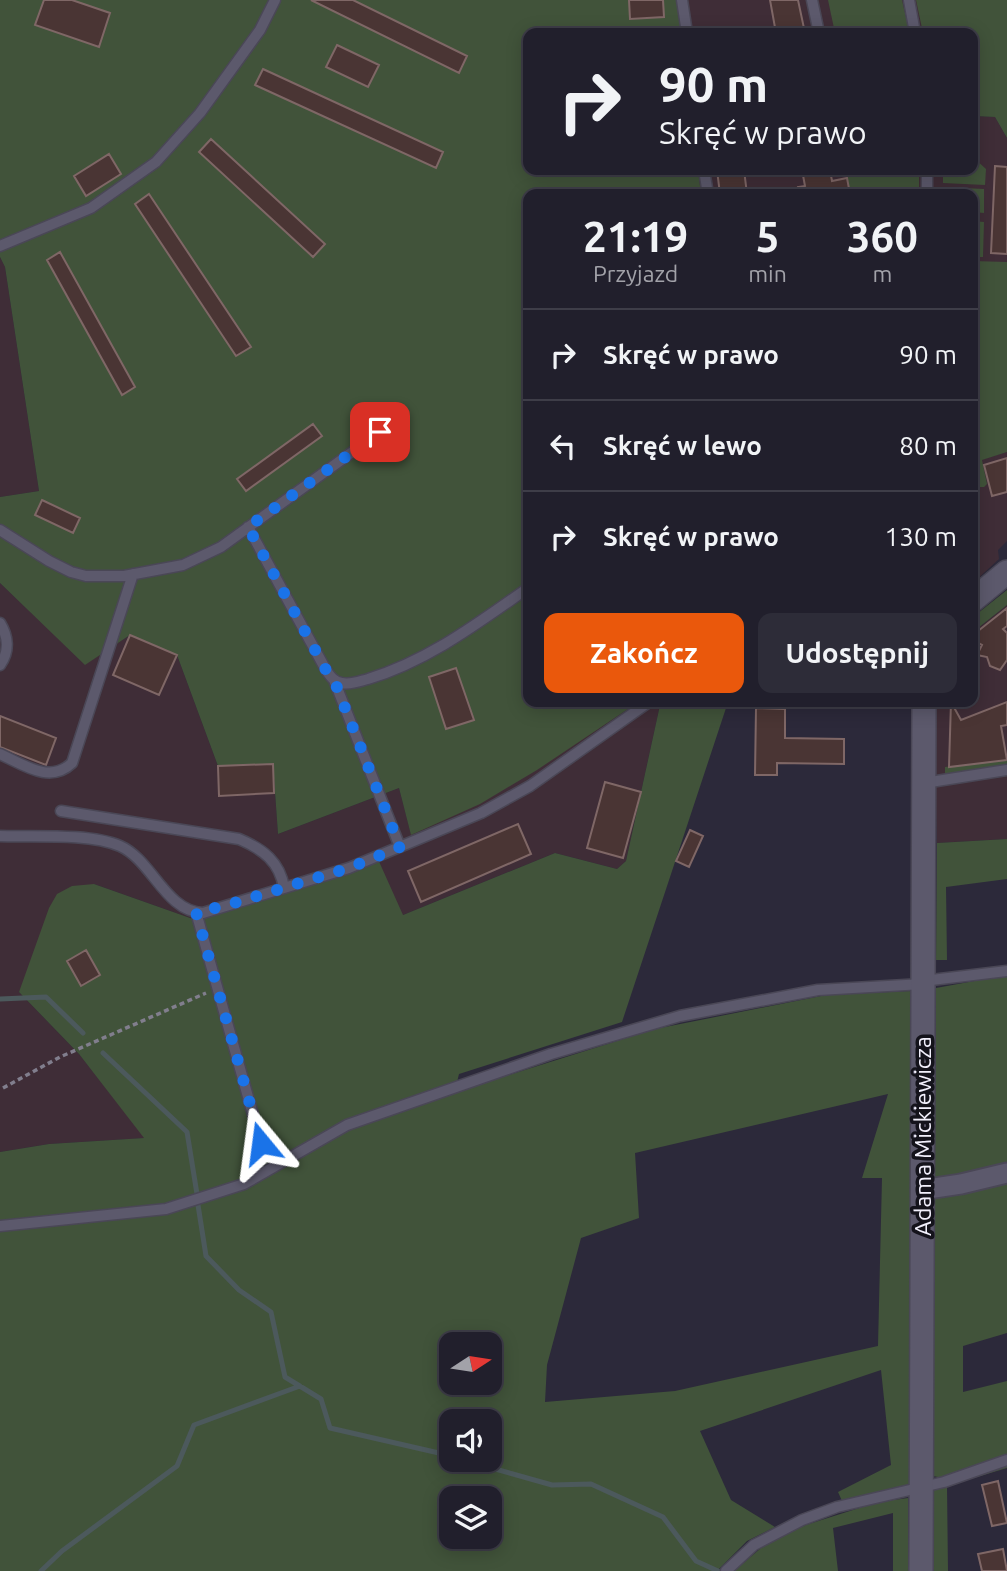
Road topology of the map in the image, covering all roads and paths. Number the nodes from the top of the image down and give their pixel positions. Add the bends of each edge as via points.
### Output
1 (275, 0) edge
2 (682, 0) edge
3 (812, 0) edge
4 (909, 0) edge
5 (686, 28) edge
6 (818, 28) edge
7 (914, 28) edge
8 (0, 246) edge
9 (380, 432) dead end
10 (248, 527) junction
11 (0, 530) edge
12 (1007, 572) edge
13 (134, 574) junction
14 (523, 591) edge
15 (978, 596) edge
16 (0, 623) edge
17 (0, 664) edge
18 (334, 680) junction
19 (642, 707) edge
20 (923, 707) edge
21 (0, 754) edge
22 (1007, 770) edge
23 (923, 783) junction
24 (61, 811) dead end
25 (0, 836) edge
26 (400, 847) junction
27 (284, 888) junction
28 (196, 912) junction
29 (1007, 971) edge
30 (923, 983) junction
31 (217, 988) junction
32 (3, 1088) dead end
33 (261, 1143) dead end
34 (1007, 1173) edge
35 (921, 1190) junction
36 (0, 1226) edge
37 (1007, 1460) edge
38 (921, 1486) junction
39 (730, 1568) edge
40 (921, 1571) edge

1 - 8 lane via 260,30 200,113 156,162 91,208
2 - 5 lane
3 - 6 lane
4 - 7 lane
9 - 10 lane
10 - 13 lane via 198,559
10 - 18 lane
11 - 13 lane via 71,572 86,576
12 - 15 street
13 - 21 lane via 72,763 49,774
14 - 18 lane via 410,663 352,684
16 - 17 lane via 7,650
18 - 26 lane
19 - 26 lane via 511,797
20 - 23 street, Adama Mickiewicza
22 - 23 lane
23 - 30 street, Adama Mickiewicza
24 - 27 lane via 239,839 277,865
25 - 28 lane via 85,839 117,845 139,858 180,904
26 - 27 lane
27 - 28 lane
28 - 31 lane
29 - 30 lane
30 - 35 street, Adama Mickiewicza
30 - 36 lane via 818,990 680,1016 551,1054 347,1125 244,1184 202,1198 166,1209
31 - 32 path via 60,1057
31 - 33 lane
34 - 35 street
35 - 38 street, Adama Mickiewicza
37 - 38 lane
38 - 39 lane via 803,1520 754,1545
38 - 40 street, Adama Mickiewicza

